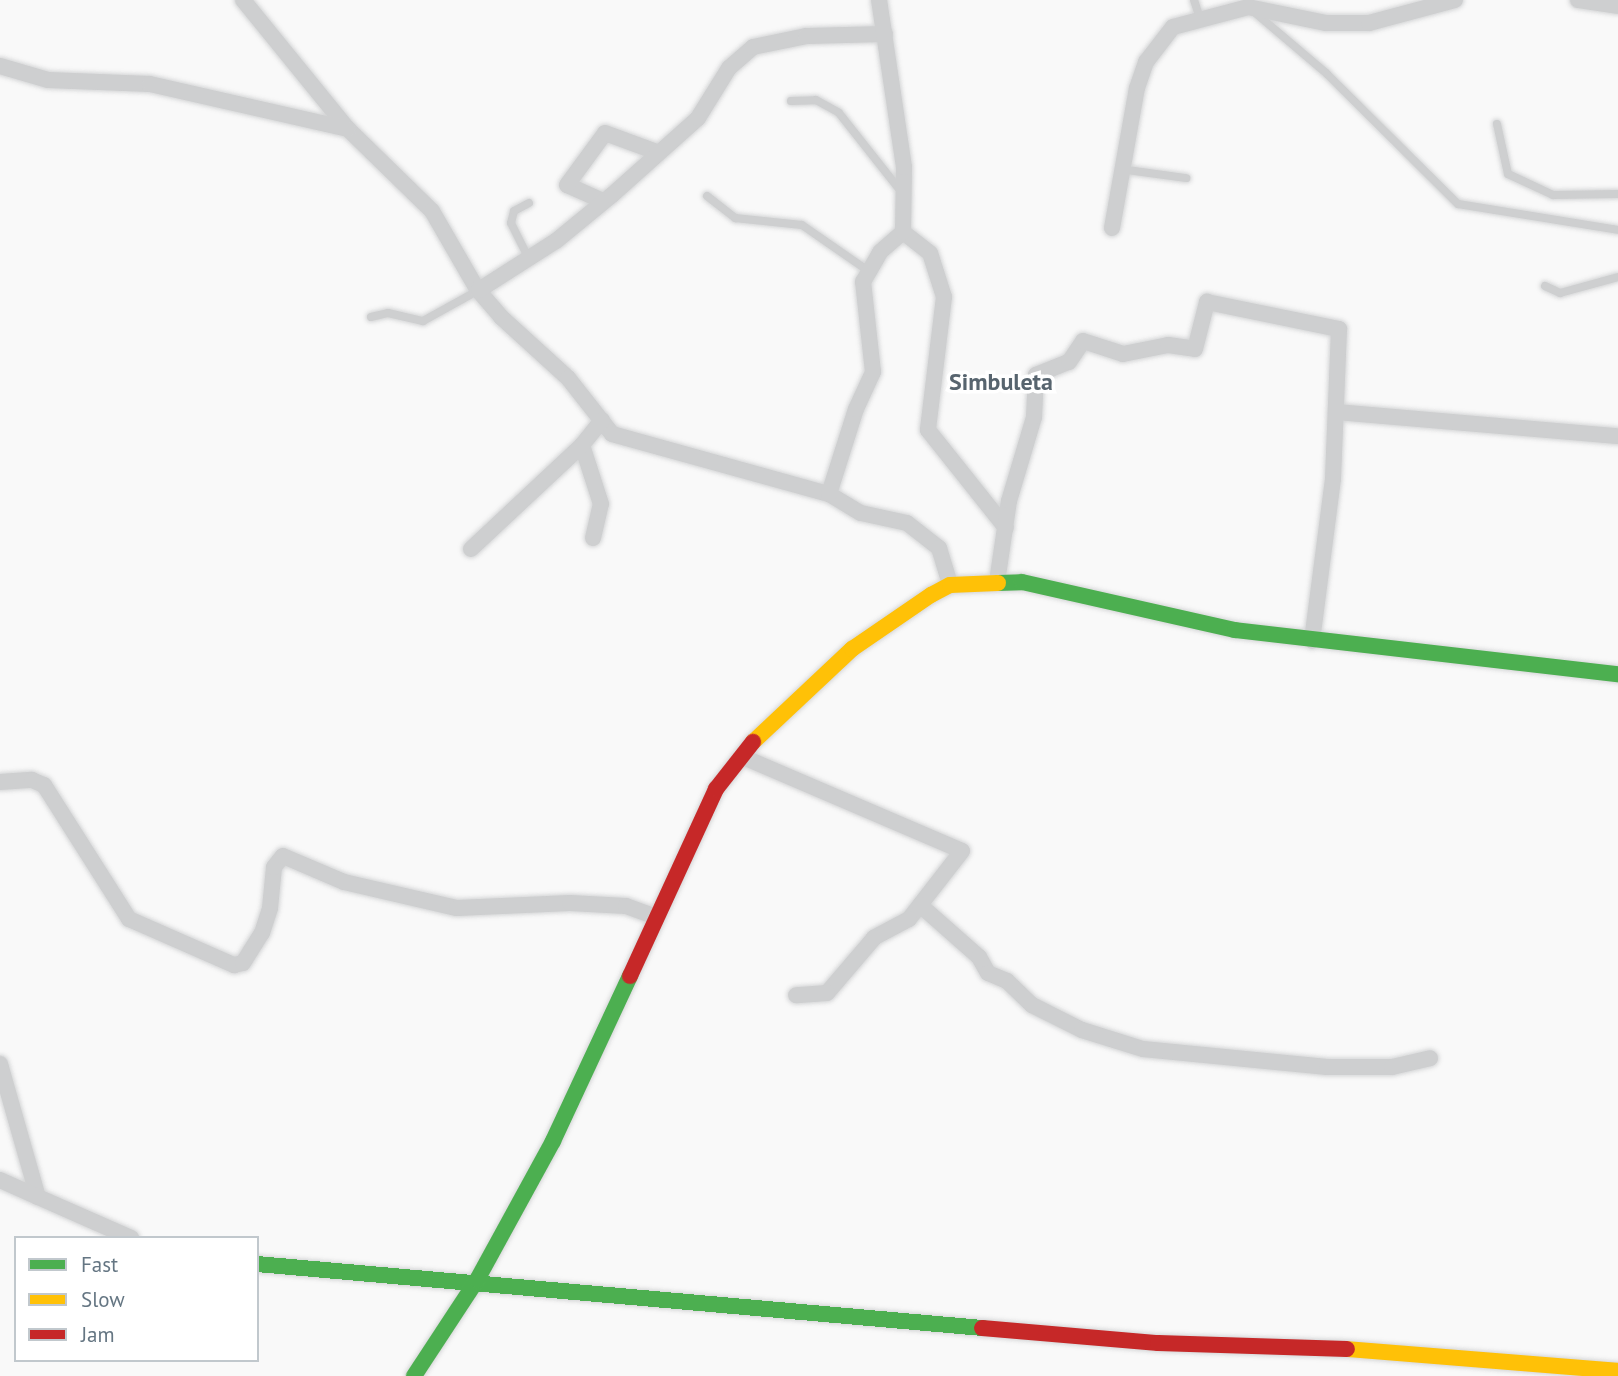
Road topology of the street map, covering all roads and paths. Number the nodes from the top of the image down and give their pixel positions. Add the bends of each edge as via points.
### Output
1 (243, 0) edge
2 (879, 0) edge
3 (1194, 0) edge
4 (1455, 0) edge
5 (1578, 0) edge
6 (1618, 6) edge
7 (1248, 7) junction
8 (1200, 18) junction
9 (885, 34) junction
10 (0, 66) edge
11 (791, 102) dead end
12 (1497, 124) dead end
13 (348, 129) junction
14 (657, 152) junction
15 (1121, 169) junction
16 (1186, 178) dead end
17 (1618, 194) edge
18 (707, 196) dead end
19 (905, 196) junction
20 (603, 201) junction
21 (529, 203) dead end
22 (1112, 228) dead end
23 (1618, 230) edge
24 (903, 232) junction
25 (529, 259) junction
26 (867, 270) junction
27 (1618, 277) edge
28 (1545, 286) dead end
29 (479, 290) junction
30 (370, 317) dead end
31 (1336, 412) junction
32 (602, 420) junction
33 (1618, 436) edge
34 (582, 445) junction
35 (829, 494) junction
36 (1006, 528) junction
37 (593, 538) dead end
38 (471, 550) dead end
39 (997, 582) junction
40 (950, 584) junction
41 (1312, 641) junction
42 (1618, 674) edge
43 (743, 757) junction
44 (0, 782) edge
45 (920, 905) junction
46 (654, 915) junction
47 (796, 995) dead end
48 (1430, 1058) dead end
49 (0, 1064) edge
50 (0, 1180) edge
51 (38, 1197) junction
52 (126, 1236) edge
53 (259, 1264) edge
54 (477, 1280) junction
55 (1618, 1371) edge
56 (414, 1376) edge

1 - 13 street
2 - 9 street
3 - 8 lane
4 - 7 street via 1369,23 1326,23
5 - 6 street
7 - 8 street
7 - 23 lane via 1326,73 1458,204
8 - 15 street via 1173,27 1146,62
9 - 14 street via 806,36 753,47 729,68 698,118
9 - 19 street
10 - 13 street via 48,80 150,84
11 - 19 lane via 816,100 839,113 878,168
12 - 17 lane via 1508,174 1553,195
13 - 29 street via 432,211
14 - 20 street
14 - 20 street via 605,133 567,185
15 - 16 lane
15 - 22 street
18 - 26 lane via 735,218 802,225
19 - 24 street
20 - 25 street
21 - 25 lane via 514,211 512,223
24 - 26 street
24 - 36 street via 930,253 944,297 928,430 960,476
25 - 29 street
26 - 35 street via 867,342 873,372
27 - 28 lane via 1560,293
29 - 30 lane via 424,321 388,313
29 - 32 street via 524,341 568,377
31 - 33 street
31 - 36 street via 1339,329 1208,302 1195,349 1168,345 1123,354 1083,341 1069,362 1036,375 1034,417
31 - 41 street via 1333,479
32 - 34 street
32 - 35 street via 612,434 644,446
34 - 37 street via 601,504
34 - 38 street
35 - 40 street via 861,513 907,523 939,548
36 - 39 street
39 - 40 street
39 - 41 street via 1022,582 1164,616
40 - 43 street via 852,649 773,722
41 - 42 street
43 - 45 street via 961,848 961,855
43 - 46 street via 702,814
44 - 46 street via 32,780 44,785 129,919 234,965 243,963 262,933 274,867 283,856 344,882 457,908 570,903 626,906
45 - 47 street via 902,924 874,938 827,993
45 - 48 street via 979,957 988,973 1007,981 1032,1005 1082,1030 1143,1049 1327,1067 1392,1067
46 - 54 street via 554,1141 489,1251
49 - 51 street
50 - 51 street
51 - 52 street
53 - 54 street
54 - 55 street via 591,1295 1158,1343 1398,1351
54 - 56 street

